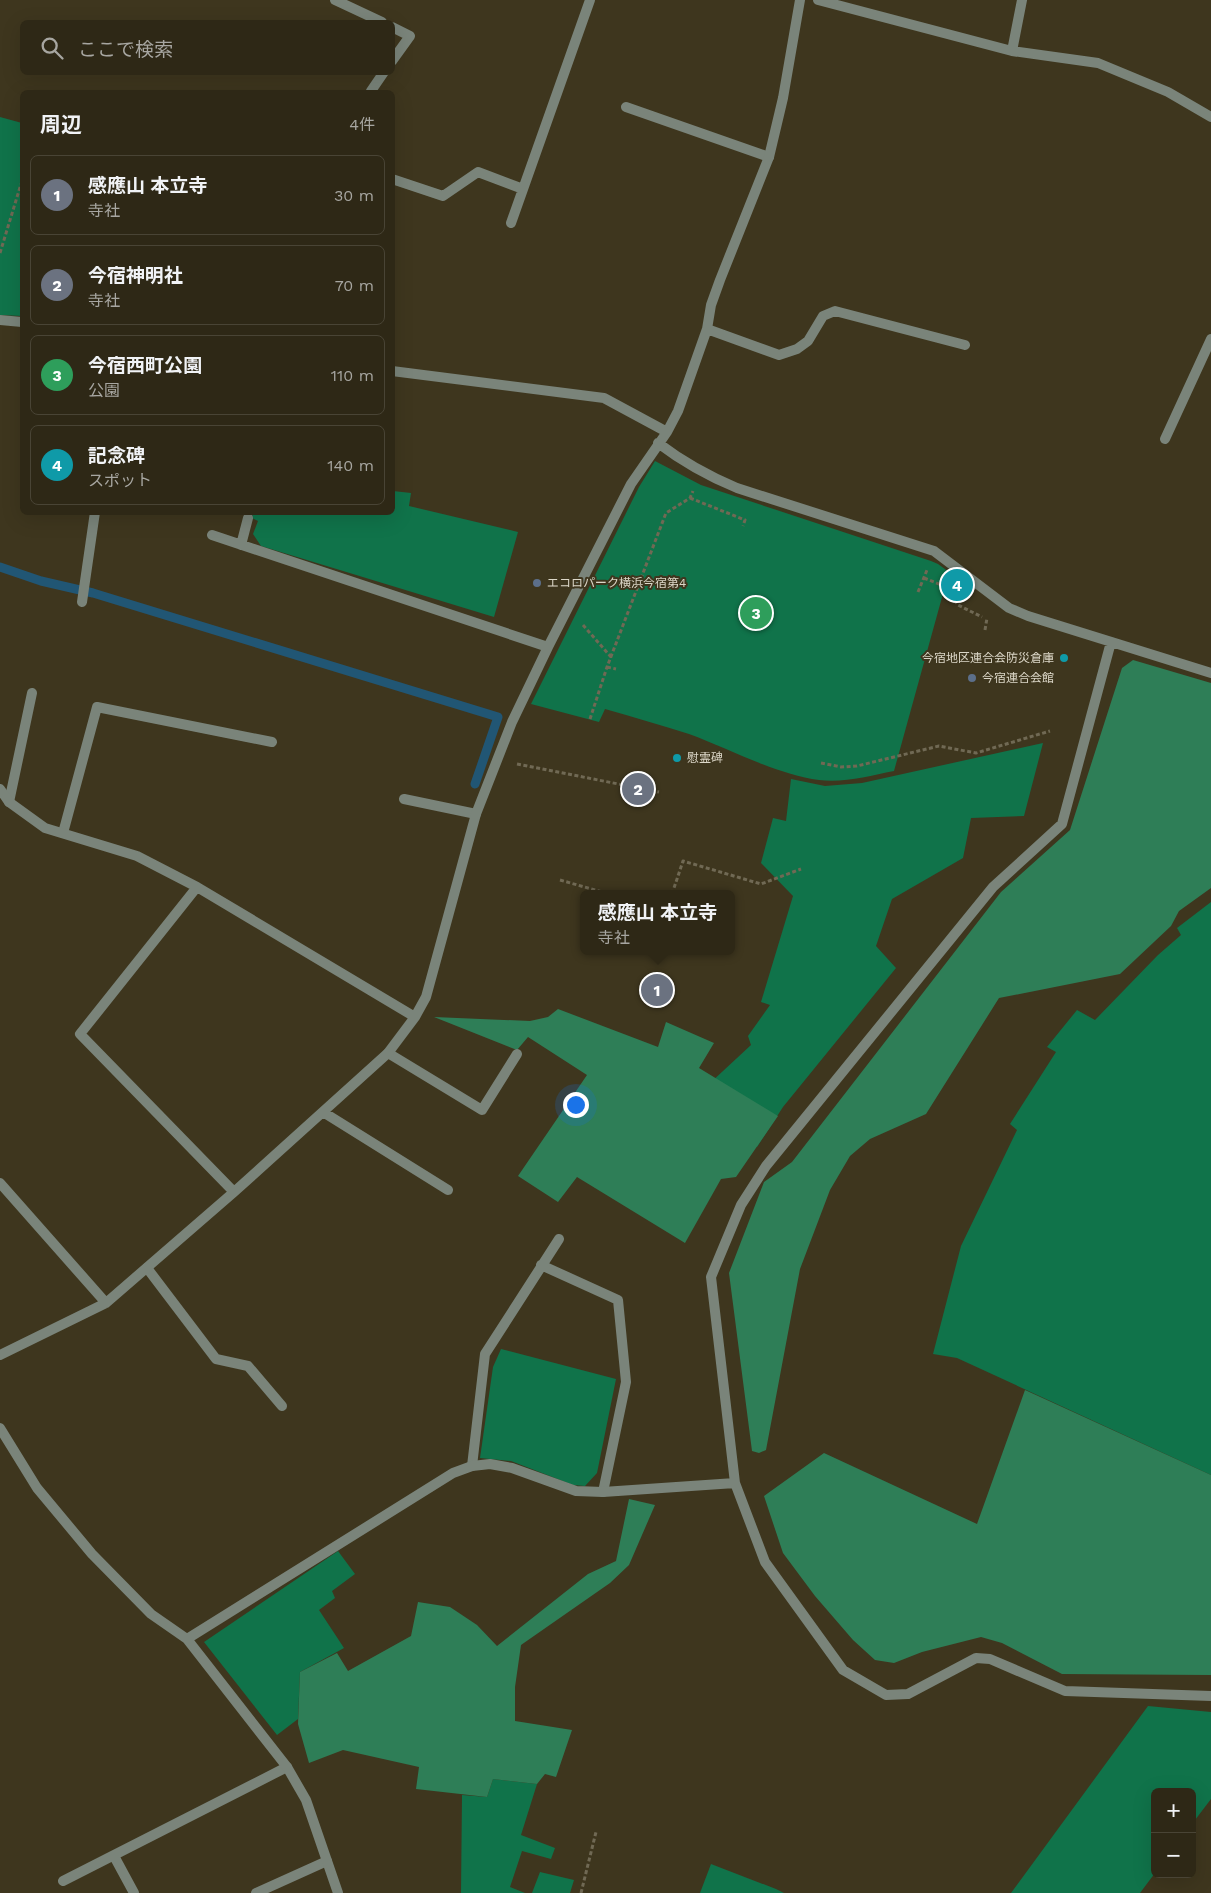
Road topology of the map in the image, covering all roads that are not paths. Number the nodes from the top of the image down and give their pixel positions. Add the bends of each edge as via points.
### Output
1 (336, 0) edge
2 (590, 0) edge
3 (800, 0) edge
4 (818, 0) edge
5 (1022, 0) edge
6 (378, 20) edge
7 (395, 29) edge
8 (1012, 52) junction
9 (395, 57) edge
10 (382, 75) edge
11 (372, 90) edge
12 (626, 107) dead end
13 (1211, 117) edge
14 (769, 158) junction
15 (395, 180) edge
16 (523, 189) junction
17 (511, 223) dead end
18 (0, 320) edge
19 (20, 322) edge
20 (707, 329) junction
21 (1211, 339) edge
22 (965, 345) dead end
23 (395, 371) edge
24 (667, 432) junction
25 (1165, 439) dead end
26 (658, 443) junction
27 (95, 515) edge
28 (248, 518) dead end
29 (212, 535) dead end
30 (241, 544) junction
31 (82, 602) dead end
32 (1111, 642) junction
33 (548, 646) junction
34 (1211, 673) edge
35 (32, 693) dead end
36 (272, 742) dead end
37 (0, 789) edge
38 (404, 799) dead end
39 (9, 802) junction
40 (476, 814) junction
41 (63, 833) junction
42 (197, 887) junction
43 (415, 1017) junction
44 (388, 1053) junction
45 (517, 1054) dead end
46 (323, 1112) junction
47 (0, 1183) edge
48 (448, 1190) dead end
49 (234, 1192) junction
50 (559, 1239) dead end
51 (542, 1265) junction
52 (147, 1268) junction
53 (106, 1303) junction
54 (0, 1355) edge
55 (282, 1406) dead end
56 (0, 1428) edge
57 (472, 1466) junction
58 (736, 1483) junction
59 (603, 1492) junction
60 (187, 1639) junction
61 (1211, 1696) edge
62 (287, 1767) junction
63 (114, 1856) junction
64 (327, 1861) junction
65 (63, 1881) dead end
66 (134, 1893) edge
67 (256, 1893) edge
68 (338, 1893) edge

1 - 6 street
2 - 16 street
3 - 14 street
4 - 8 street
5 - 8 street
7 - 9 street via 410,36
8 - 13 street via 1098,63 1168,92
10 - 11 street
12 - 14 street
14 - 20 street via 720,280
15 - 16 street via 443,196 478,172
16 - 17 street
18 - 19 street
20 - 22 street via 779,355 808,341 823,316 836,311
20 - 24 street via 678,411
21 - 25 street
23 - 24 street via 604,398
24 - 26 street
26 - 32 street via 683,462 737,488 934,551 1009,608
26 - 33 street via 631,484
27 - 31 street
28 - 30 street
29 - 30 street
30 - 33 street
32 - 34 street
32 - 58 street via 1062,824 993,888 766,1166 741,1205 711,1277
33 - 40 street via 512,722
35 - 39 street
36 - 41 street via 97,707
37 - 39 street
38 - 40 street
39 - 41 street via 45,828
40 - 43 street via 426,997
41 - 42 street via 137,856
42 - 43 street
42 - 49 street via 80,1034
43 - 44 street
44 - 45 street via 482,1110
44 - 46 street
46 - 48 street
46 - 49 street
47 - 53 street
49 - 52 street
50 - 51 street
51 - 57 street via 485,1354
51 - 59 street via 618,1300 626,1382
52 - 53 street
52 - 55 street via 216,1359 248,1366
53 - 54 street
56 - 60 street via 38,1488 92,1554 151,1614
57 - 59 street via 490,1464 512,1468 576,1491
57 - 60 street via 453,1473
58 - 59 street
58 - 61 street via 765,1562 843,1670 886,1695 908,1694 976,1658 990,1659 1065,1691
60 - 62 street
62 - 63 street
62 - 64 street via 306,1800
63 - 65 street
63 - 66 street
64 - 67 street
64 - 68 street

